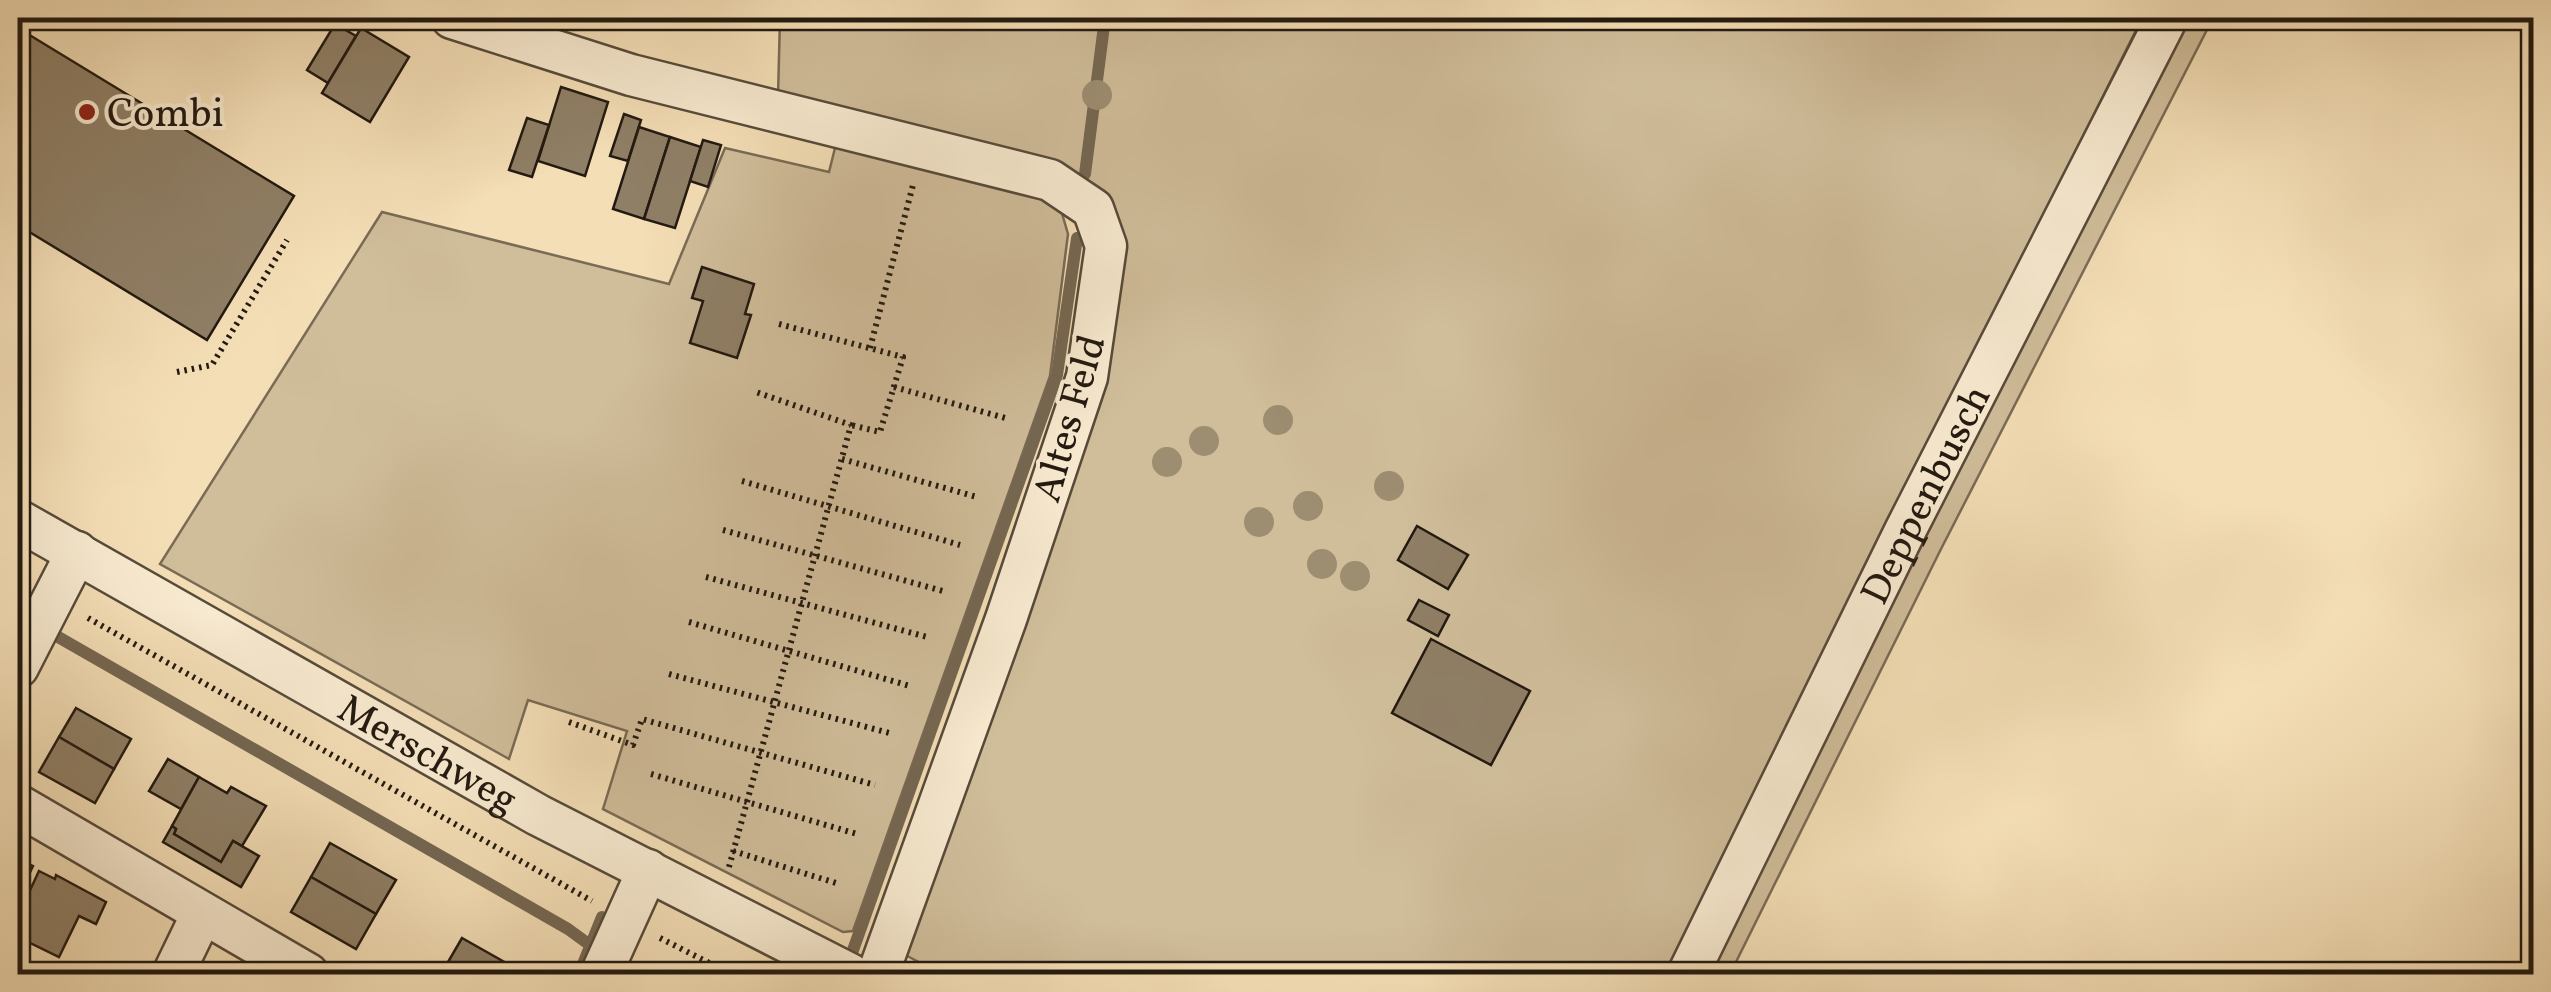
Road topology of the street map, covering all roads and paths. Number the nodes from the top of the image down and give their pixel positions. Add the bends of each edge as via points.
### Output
1 (452, 18) edge
2 (2168, 18) edge
3 (923, 148) junction
4 (287, 240) dead end
5 (780, 324) dead end
6 (870, 348) junction
7 (177, 372) dead end
8 (894, 387) junction
9 (756, 392) dead end
10 (1009, 419) dead end
11 (851, 425) junction
12 (842, 459) junction
13 (742, 481) dead end
14 (976, 497) dead end
15 (828, 506) junction
16 (18, 520) edge
17 (723, 530) dead end
18 (960, 545) dead end
19 (78, 552) junction
20 (815, 555) junction
21 (706, 577) dead end
22 (944, 590) dead end
23 (55, 600) junction
24 (802, 603) junction
25 (689, 622) dead end
26 (927, 637) dead end
27 (788, 651) junction
28 (18, 667) edge
29 (669, 674) dead end
30 (910, 686) dead end
31 (774, 702) junction
32 (569, 722) dead end
33 (893, 734) dead end
34 (760, 752) junction
35 (651, 774) dead end
36 (875, 785) dead end
37 (746, 802) junction
38 (18, 806) edge
39 (857, 834) dead end
40 (732, 851) junction
41 (729, 866) dead end
42 (648, 870) junction
43 (840, 884) dead end
44 (202, 914) junction
45 (624, 918) junction
46 (173, 974) edge
47 (308, 974) edge
48 (601, 974) edge
49 (730, 974) edge
50 (850, 974) edge
51 (878, 974) edge
52 (1688, 974) edge

1 - 3 street, Altes Feld via 631,74
2 - 52 street, Deppenbusch
3 - 6 path
3 - 51 street, Altes Feld via 1050,180 1094,209 1106,246 1087,377
4 - 7 path via 212,364
5 - 6 path
6 - 8 path via 903,357
8 - 10 path
8 - 11 path via 880,432
9 - 11 path
11 - 12 path
12 - 14 path
12 - 15 path
13 - 15 path
15 - 18 path
15 - 20 path
16 - 19 street, Merschweg
17 - 20 path
19 - 23 street
19 - 42 street, Merschweg via 538,815
20 - 22 path
20 - 24 path
21 - 24 path
23 - 28 street
23 - 45 path
24 - 26 path
24 - 27 path
25 - 27 path
27 - 30 path
27 - 31 path
29 - 31 path
31 - 33 path
31 - 34 path
32 - 34 path via 633,744 642,720
34 - 36 path
34 - 37 path
35 - 37 path
37 - 39 path
37 - 40 path
38 - 44 street
40 - 41 path
40 - 43 path
42 - 45 street
42 - 50 street, Merschweg
44 - 46 street
44 - 47 street
45 - 48 street
45 - 49 path

